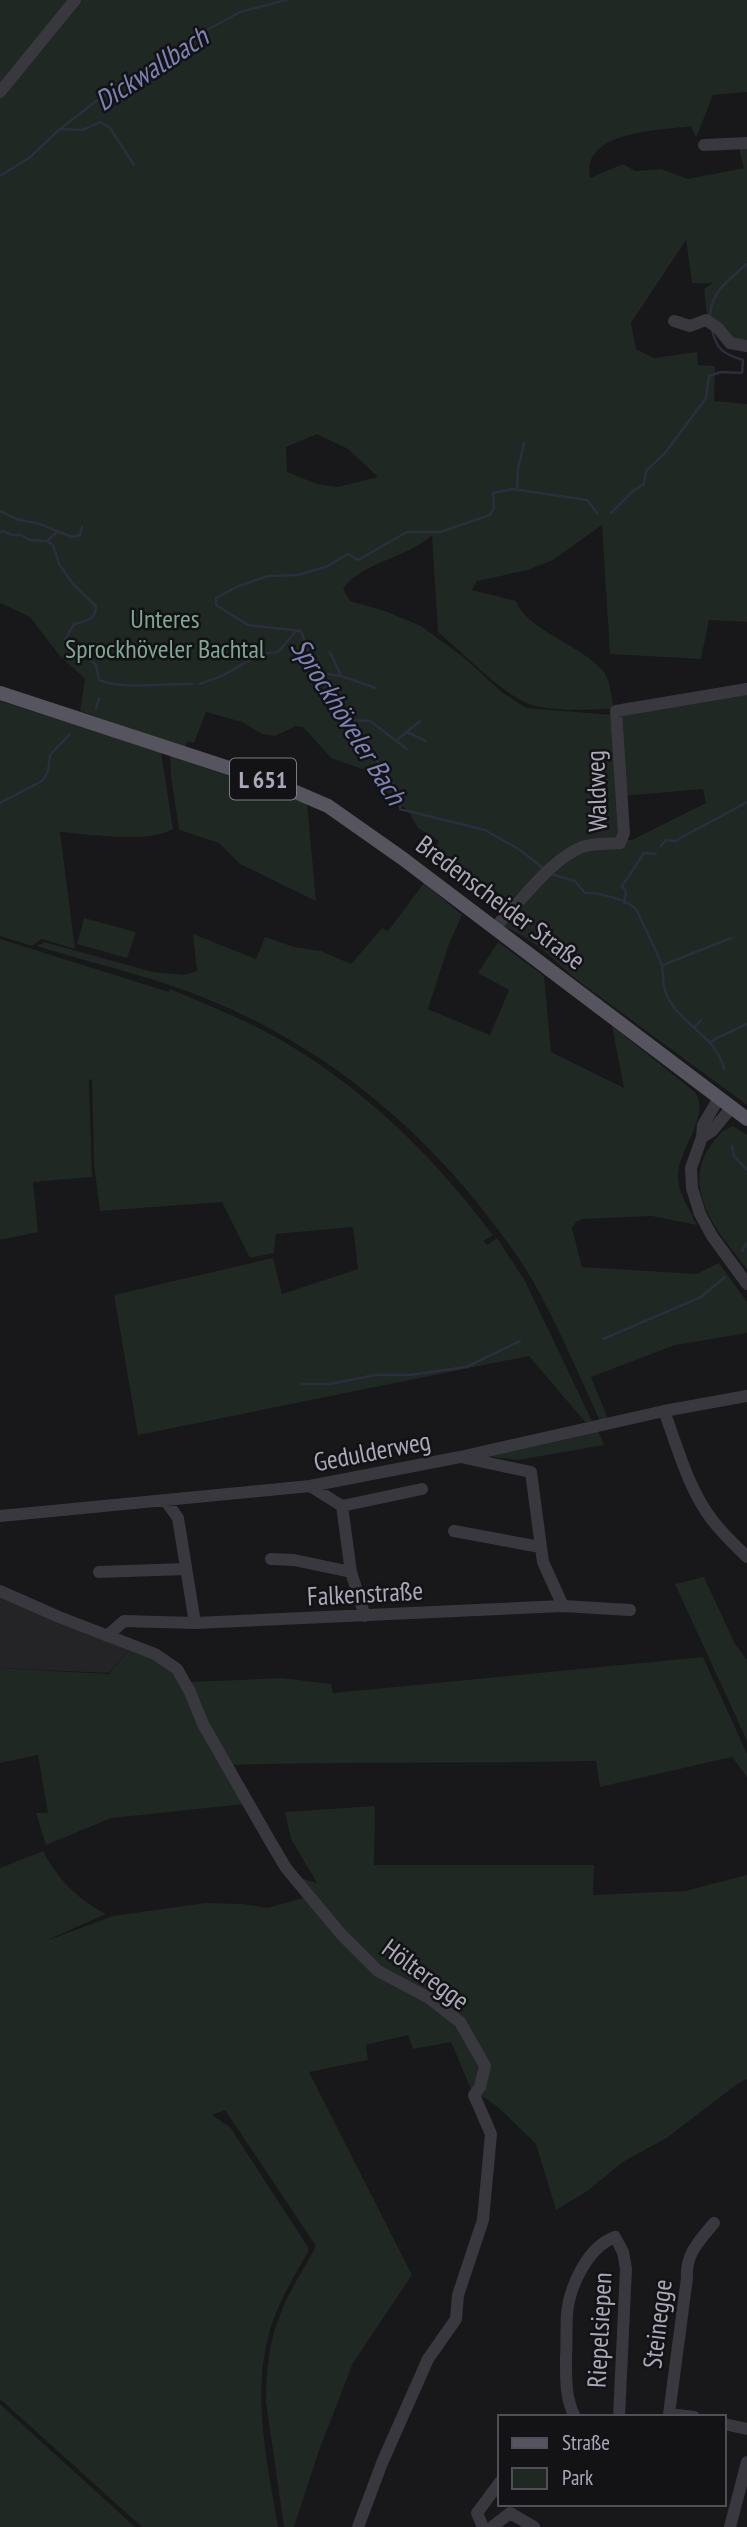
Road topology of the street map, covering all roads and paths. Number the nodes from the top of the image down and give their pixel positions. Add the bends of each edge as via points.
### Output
1 (75, 0) edge
2 (0, 92) edge
3 (747, 143) edge
4 (704, 145) dead end
5 (674, 321) dead end
6 (747, 346) edge
7 (747, 689) edge
8 (0, 694) edge
9 (494, 928) junction
10 (719, 1098) junction
11 (732, 1108) junction
12 (747, 1119) edge
13 (702, 1137) junction
14 (747, 1284) edge
15 (747, 1396) edge
16 (664, 1411) junction
17 (460, 1457) junction
18 (310, 1486) junction
19 (422, 1489) dead end
20 (164, 1500) junction
21 (342, 1506) junction
22 (0, 1516) edge
23 (454, 1531) dead end
24 (541, 1547) junction
25 (747, 1557) edge
26 (271, 1559) dead end
27 (185, 1569) junction
28 (99, 1572) dead end
29 (351, 1572) junction
30 (0, 1591) edge
31 (563, 1606) junction
32 (630, 1610) dead end
33 (365, 1616) junction
34 (195, 1623) junction
35 (107, 1636) junction
36 (714, 2224) dead end
37 (574, 2415) edge
38 (619, 2415) edge
39 (667, 2415) edge
40 (726, 2424) edge
41 (747, 2429) edge
42 (747, 2462) edge
43 (498, 2485) edge
44 (513, 2509) edge
45 (358, 2527) edge
46 (483, 2527) edge
47 (492, 2527) edge
48 (534, 2527) edge
49 (731, 2527) edge

1 - 2 street
3 - 4 street
5 - 6 street via 690,326 706,320 730,343
7 - 9 street, Waldweg via 616,711 621,843 584,846 566,856
8 - 9 main road, Bredenscheider Straße / L 651 via 305,795 359,827
9 - 10 main road, Bredenscheider Straße / L 651
10 - 11 main road, L 651
10 - 13 street via 703,1125
11 - 12 main road, L 651
11 - 13 street
13 - 14 street via 691,1168 695,1198 712,1236
15 - 16 street, Gedulderweg
16 - 17 street, Gedulderweg
16 - 25 street via 701,1502
17 - 18 street, Gedulderweg
17 - 24 street via 531,1472
18 - 20 street, Gedulderweg
18 - 21 street
19 - 21 street
20 - 22 street, Gedulderweg
20 - 27 street via 178,1518
21 - 29 street
23 - 24 street
24 - 31 street
26 - 29 street
27 - 28 street
27 - 34 street
29 - 33 street
30 - 35 street, Hölteregge
31 - 32 street, Falkenstraße
31 - 33 street, Falkenstraße
33 - 34 street, Falkenstraße
34 - 35 street, Falkenstraße via 124,1621
35 - 45 street, Hölteregge via 155,1654 177,1669 203,1724 286,1868 378,1971 429,1998 460,2022 485,2066 474,2095 491,2134 483,2220 458,2295 456,2319 428,2359
36 - 39 street, Steinegge via 685,2264 687,2278
37 - 38 street, Riepelsiepen via 567,2398 567,2312 574,2285 587,2262 603,2241 615,2237 626,2269
40 - 41 street
42 - 49 street
43 - 46 street via 477,2513
44 - 47 street
44 - 48 street

